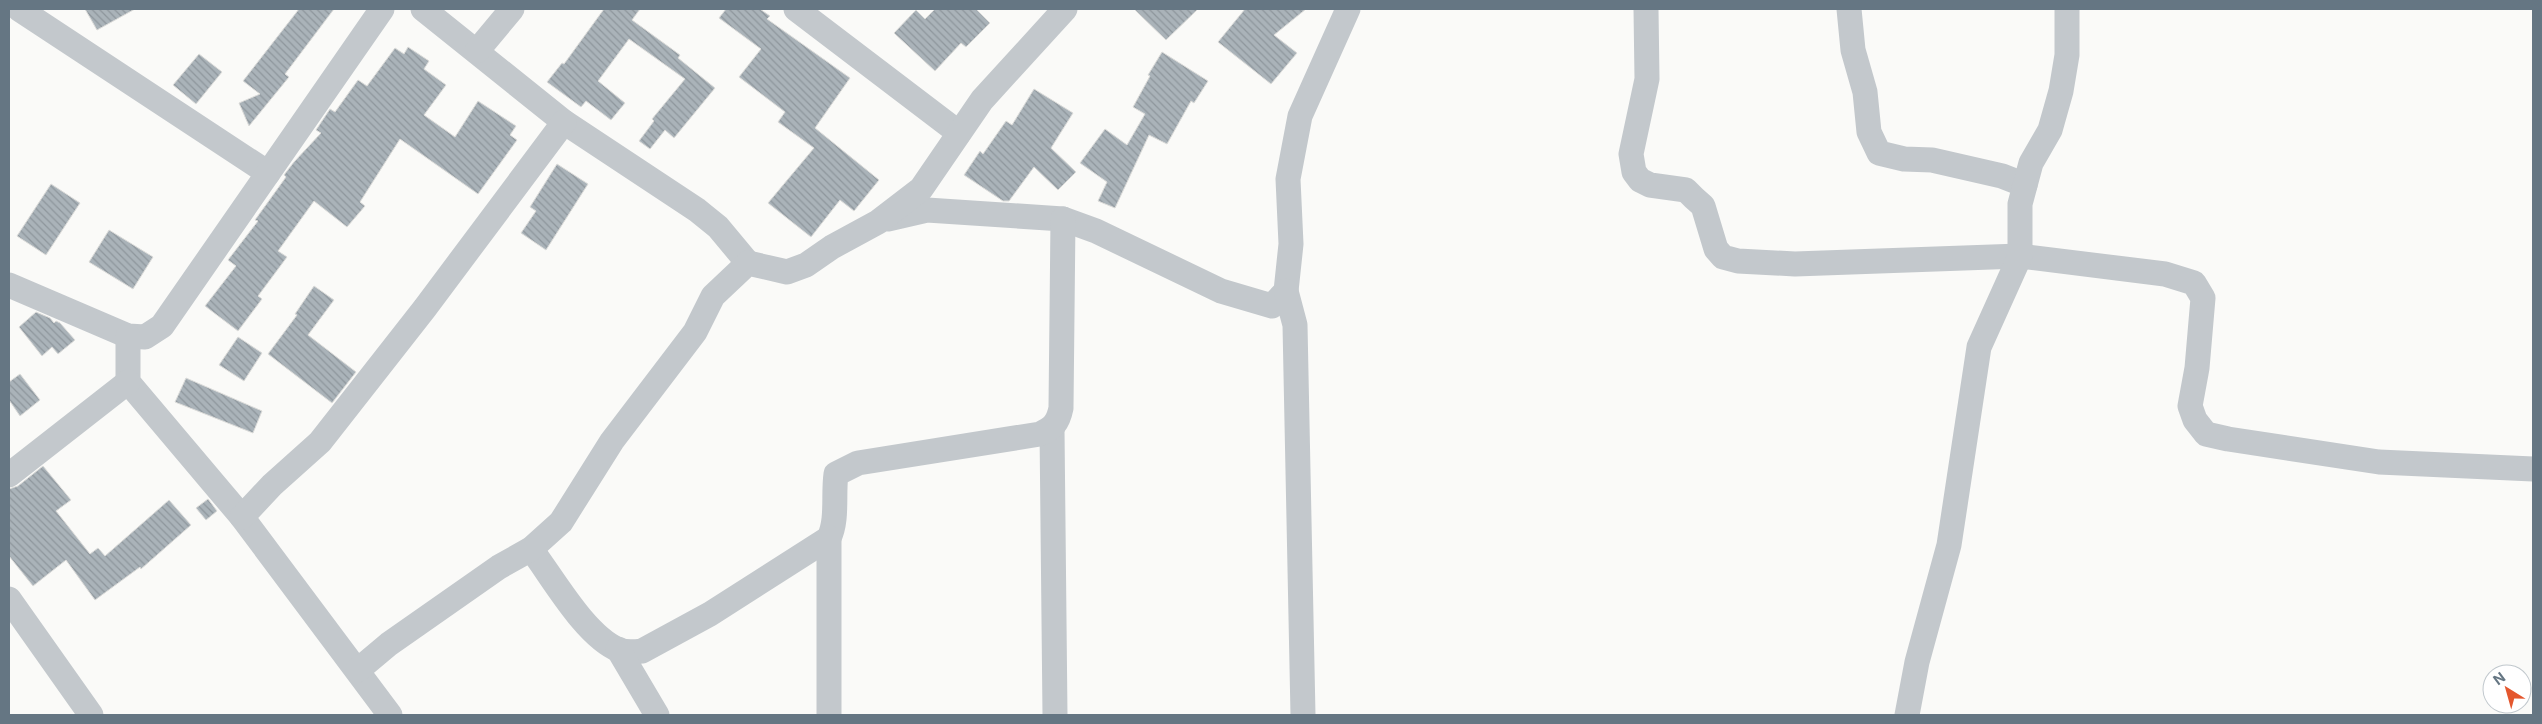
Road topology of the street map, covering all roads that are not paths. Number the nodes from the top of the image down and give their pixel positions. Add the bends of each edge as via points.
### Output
1 (19, 9) edge
2 (382, 9) edge
3 (423, 9) edge
4 (512, 9) edge
5 (796, 9) edge
6 (1065, 9) edge
7 (1348, 9) edge
8 (1646, 9) edge
9 (1850, 9) edge
10 (2067, 9) edge
11 (477, 51) junction
12 (564, 122) junction
13 (958, 133) junction
14 (268, 173) junction
15 (2025, 185) junction
16 (1063, 219) junction
17 (878, 222) junction
18 (2020, 256) junction
19 (748, 263) junction
20 (9, 285) edge
21 (1286, 291) junction
22 (128, 336) junction
23 (128, 382) junction
24 (1052, 429) junction
25 (2533, 469) edge
26 (9, 475) edge
27 (242, 517) junction
28 (829, 538) junction
29 (531, 549) junction
30 (9, 599) edge
31 (618, 649) junction
32 (358, 670) junction
33 (91, 715) edge
34 (390, 715) edge
35 (657, 715) edge
36 (829, 715) edge
37 (1055, 715) edge
38 (1303, 715) edge
39 (1908, 715) edge

1 - 14 street
2 - 14 street
3 - 11 street
4 - 11 street
5 - 13 street
6 - 13 street via 982,100
7 - 21 street via 1300,116 1288,178 1291,244
8 - 18 street via 1647,79 1631,154 1634,172 1650,185 1686,190 1703,206 1716,249 1723,257 1738,261 1795,264
9 - 15 street via 1853,50 1864,92 1869,132 1879,153 1904,160 1932,160 2002,176
10 - 15 street via 2067,55 2061,91 2050,130 2031,163
11 - 12 street
12 - 19 street via 697,210 718,227
12 - 27 street via 320,442
13 - 17 street via 921,190
14 - 22 street via 162,326 145,337
15 - 18 street via 2020,204
16 - 17 street via 927,210
16 - 21 street via 1096,231 1221,291 1272,306
16 - 24 street via 1061,408 1059,420
17 - 19 street via 806,265 787,272
18 - 25 street via 2165,274 2194,282 2204,298 2190,406 2195,420 2206,434 2380,462
18 - 39 street via 1979,348 1949,545 1917,662
19 - 29 street via 713,296 696,332 612,441 561,522
20 - 22 street
21 - 38 street via 1295,326
22 - 23 street
23 - 26 street
23 - 27 street
24 - 28 street via 1040,434 858,463 842,469 836,474 834,526
24 - 37 street
27 - 32 street
28 - 31 street via 766,580 657,644 629,653
28 - 36 street
29 - 31 street via 584,620
29 - 32 street via 499,567 389,644
30 - 33 street
31 - 35 street
32 - 34 street

